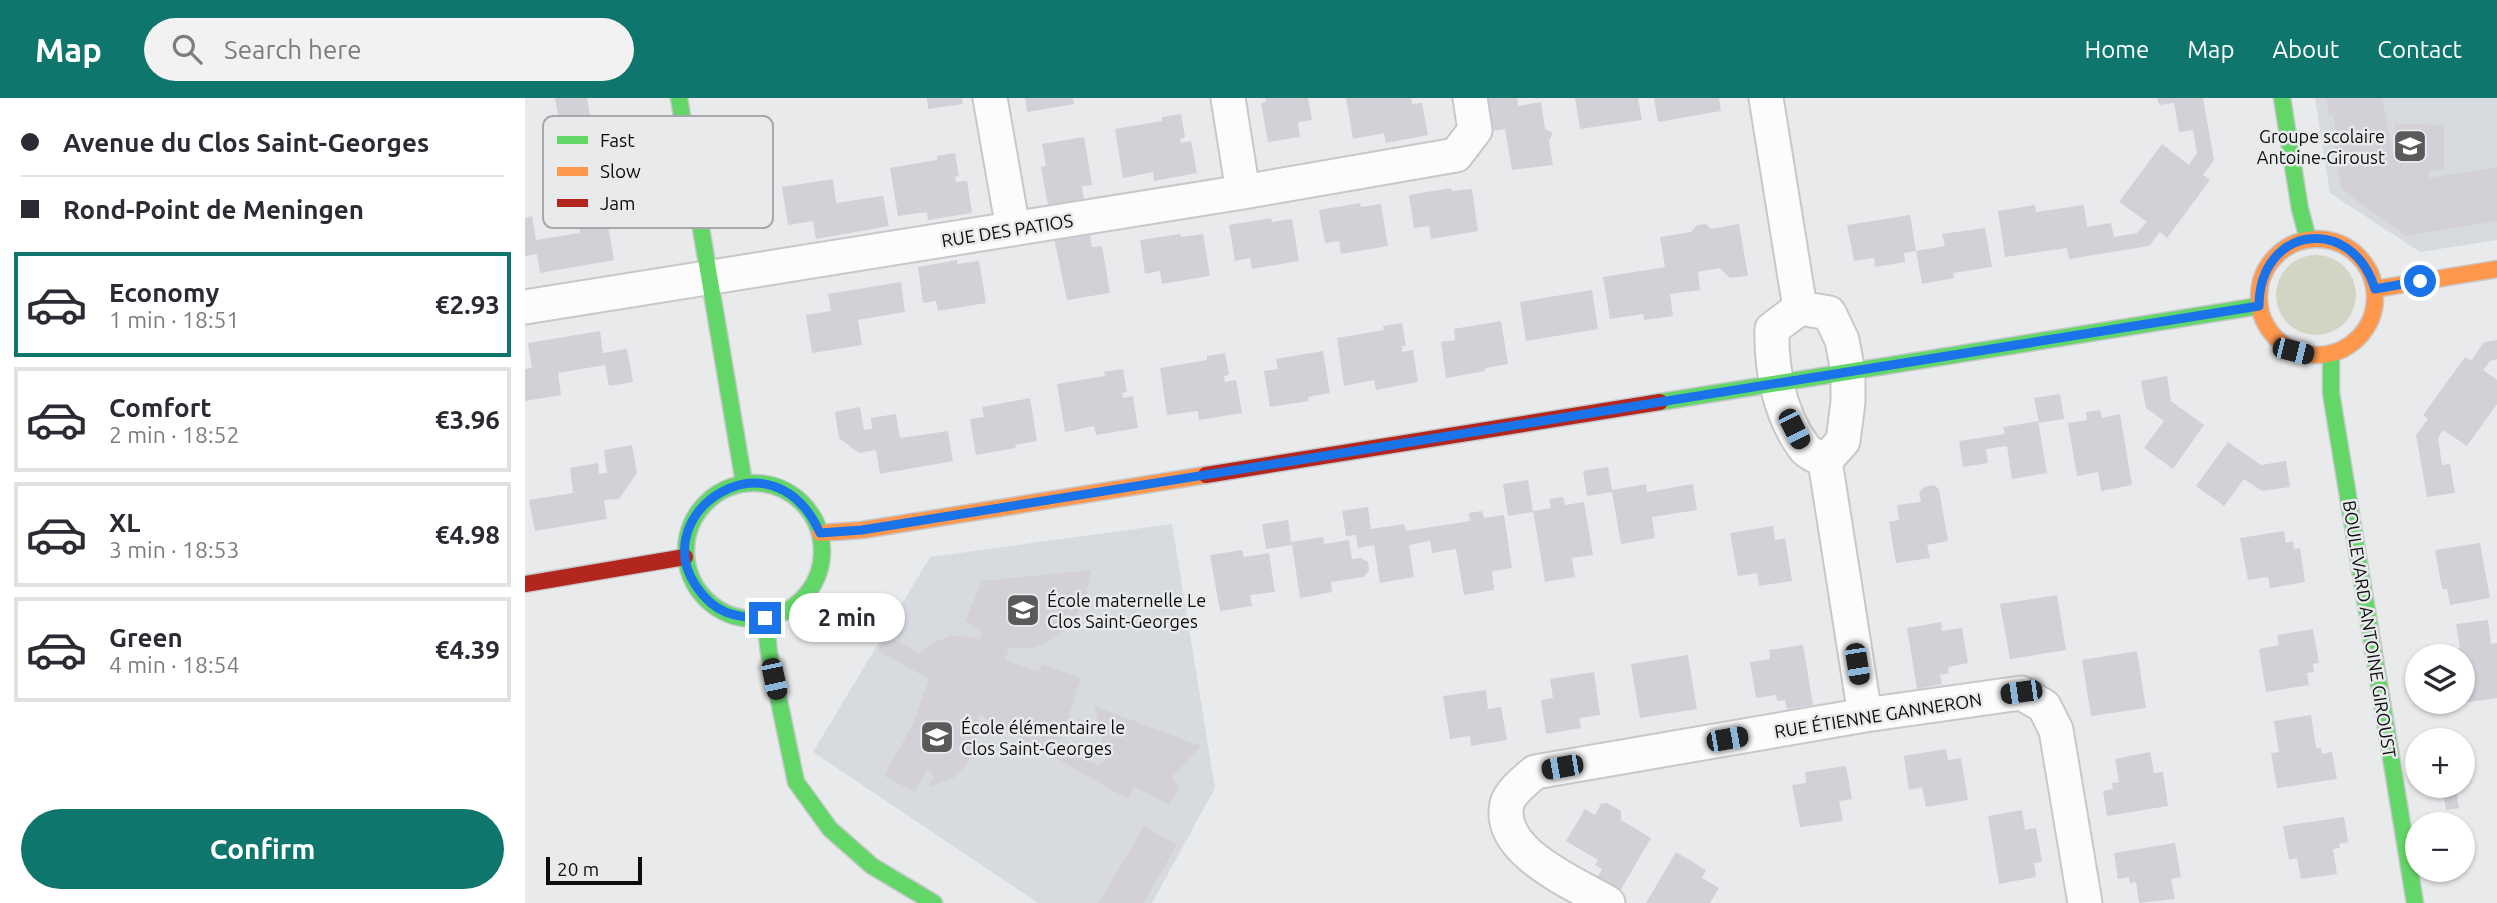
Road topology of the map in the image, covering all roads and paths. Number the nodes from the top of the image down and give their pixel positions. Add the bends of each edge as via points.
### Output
1 (679, 98) edge
2 (990, 98) edge
3 (1228, 98) edge
4 (1766, 98) edge
5 (2282, 98) edge
6 (1473, 114) edge
7 (682, 116) edge
8 (1243, 192) junction
9 (701, 228) edge
10 (1013, 229) junction
11 (2308, 239) junction
12 (2497, 269) edge
13 (709, 277) junction
14 (2375, 289) junction
15 (2259, 306) junction
16 (525, 307) edge
17 (1800, 308) junction
18 (2331, 354) junction
19 (1848, 372) junction
20 (1777, 383) junction
21 (1825, 461) junction
22 (744, 483) junction
23 (820, 533) junction
24 (685, 557) junction
25 (525, 584) edge
26 (765, 618) junction
27 (1865, 715) junction
28 (934, 903) edge
29 (1608, 903) edge
30 (2085, 903) edge
31 (2415, 903) edge

1 - 7 street
2 - 10 street
3 - 8 street
4 - 17 street
5 - 11 street
6 - 8 street, RUE DES PATIOS via 1456,155
8 - 10 street, RUE DES PATIOS
9 - 13 street
10 - 13 street, RUE DES PATIOS
11 - 14 street via 2327,239 2360,257
11 - 15 street via 2290,244 2275,256 2259,288
12 - 14 street
13 - 16 street, RUE DES PATIOS
13 - 22 street
14 - 18 street via 2369,323 2353,342
15 - 18 street via 2265,325 2293,351
15 - 19 street
17 - 19 street via 1829,313 1842,340
17 - 20 street via 1772,329
18 - 31 street, BOULEVARD ANTOINE GIROUST via 2331,393
19 - 20 street
19 - 21 street via 1843,442
20 - 21 street via 1784,411 1804,448
20 - 23 street via 875,528
21 - 27 street
22 - 23 street via 764,483 799,499
22 - 24 street via 707,501 694,517
23 - 26 street via 817,578 805,597 787,611
24 - 25 street
24 - 26 street via 691,579 704,598 743,618
26 - 28 street via 796,782 830,829 872,866
27 - 29 street, RUE ÉTIENNE GANNERON via 1535,772 1507,803 1508,827 1532,858
27 - 30 street, RUE ÉTIENNE GANNERON via 2021,692 2044,706 2056,730

